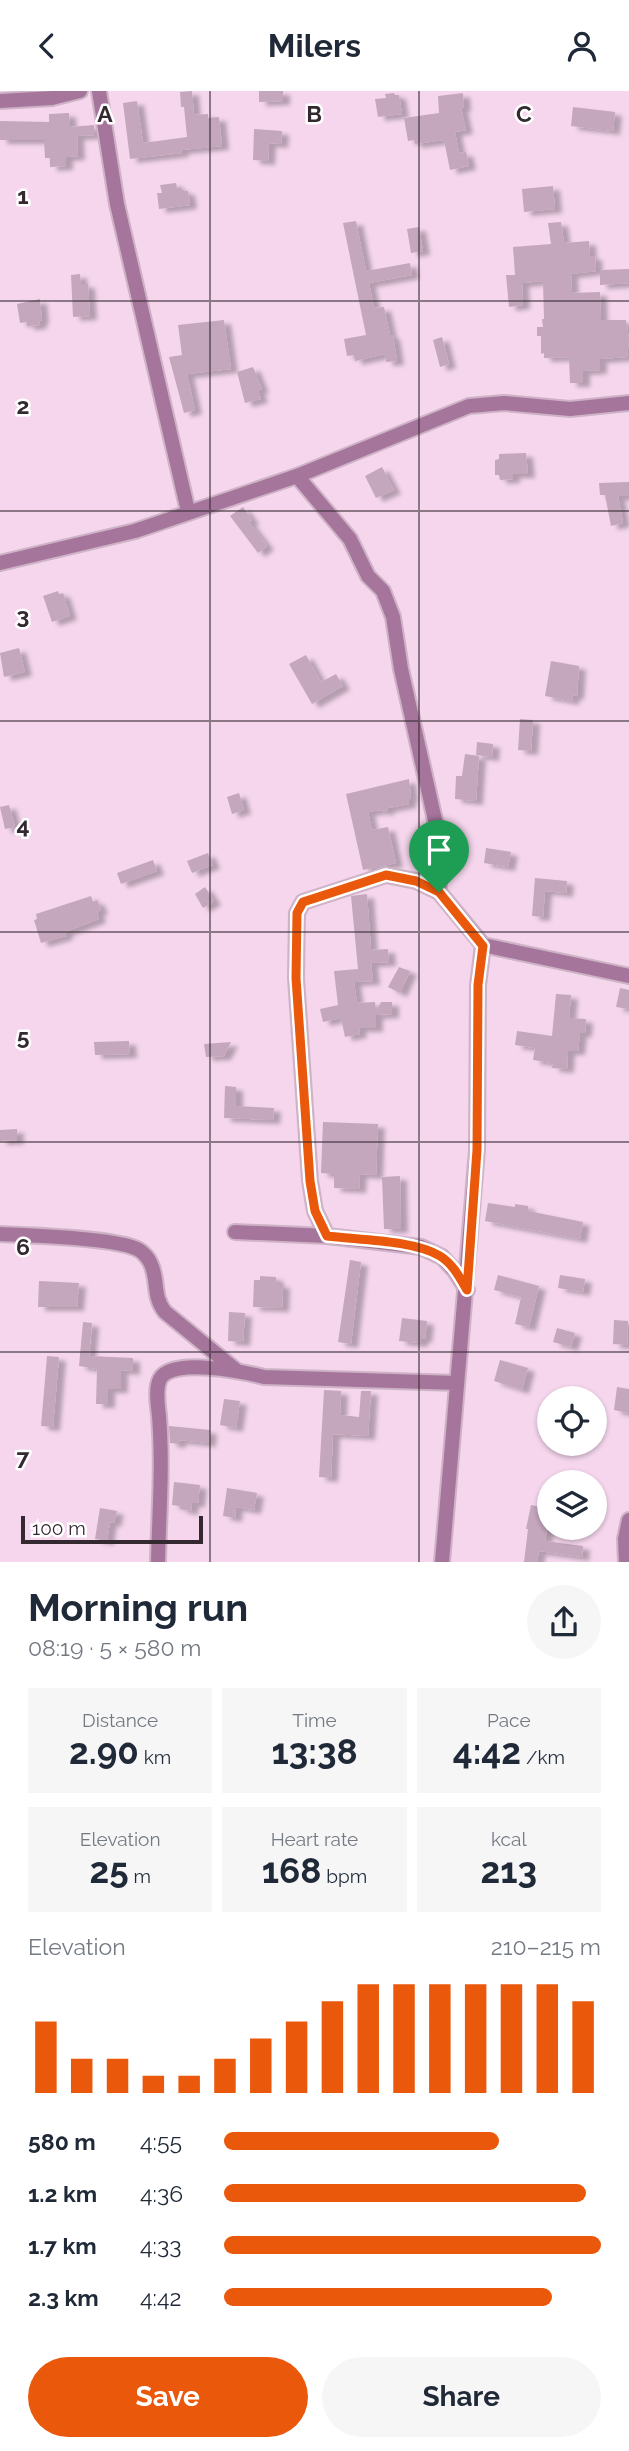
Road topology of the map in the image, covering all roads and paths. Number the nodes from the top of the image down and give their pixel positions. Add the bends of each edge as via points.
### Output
1 (80, 91) edge
2 (99, 91) edge
3 (0, 101) edge
4 (629, 403) edge
5 (297, 476) junction
6 (188, 511) junction
7 (0, 563) edge
8 (439, 892) junction
9 (483, 946) junction
10 (629, 976) edge
11 (235, 1232) dead end
12 (0, 1234) edge
13 (327, 1236) junction
14 (467, 1290) junction
15 (237, 1371) junction
16 (457, 1383) junction
17 (629, 1520) edge
18 (158, 1562) edge
19 (442, 1562) edge
20 (626, 1562) edge

1 - 3 street
2 - 6 street via 117,204
4 - 5 street via 570,409 504,403 469,406
5 - 6 street
5 - 8 street via 350,539 368,576 383,591 393,617 437,829
6 - 7 street via 135,531
8 - 9 street
8 - 13 street via 386,875 303,902 297,913 296,978 310,1181 315,1211
9 - 10 street
9 - 14 street
11 - 13 street
12 - 15 street via 138,1249 155,1275 157,1303
13 - 14 street via 421,1247 442,1257
14 - 16 street
15 - 16 street via 264,1377
15 - 18 street via 180,1367 160,1379
16 - 19 street
17 - 20 street

